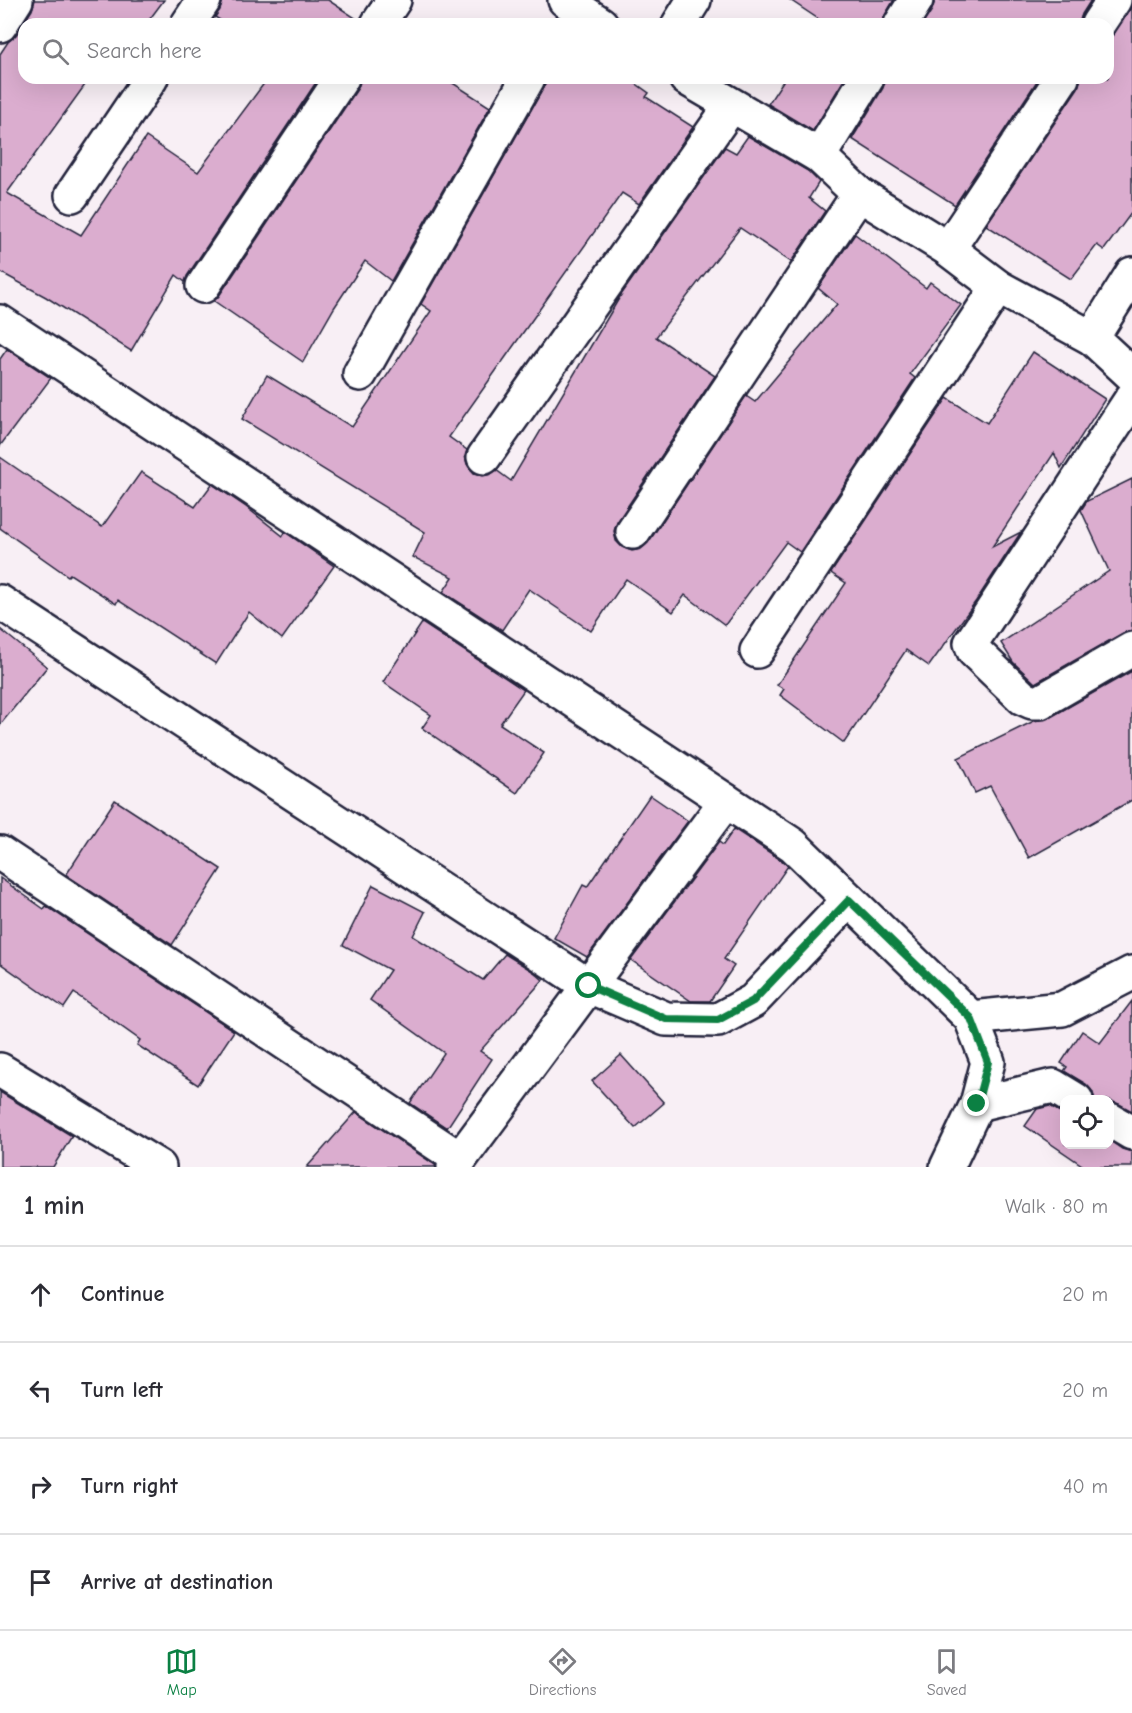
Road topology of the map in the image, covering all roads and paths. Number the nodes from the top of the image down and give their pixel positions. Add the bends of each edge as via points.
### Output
1 (16, 0) edge
2 (204, 0) edge
3 (394, 0) edge
4 (694, 0) edge
5 (916, 0) edge
6 (1114, 0) edge
7 (565, 9) edge
8 (192, 18) edge
9 (382, 18) edge
10 (587, 18) edge
11 (683, 18) edge
12 (905, 18) edge
13 (1102, 18) edge
14 (0, 25) edge
15 (147, 84) edge
16 (338, 84) edge
17 (525, 84) edge
18 (696, 84) edge
19 (863, 84) edge
20 (1058, 84) edge
21 (731, 106) junction
22 (819, 156) junction
23 (859, 194) junction
24 (72, 195) dead end
25 (948, 249) junction
26 (1132, 274) edge
27 (203, 286) dead end
28 (998, 287) junction
29 (0, 322) edge
30 (1092, 338) junction
31 (360, 374) dead end
32 (1132, 375) edge
33 (1132, 398) edge
34 (484, 457) dead end
35 (633, 532) dead end
36 (0, 602) edge
37 (1132, 649) edge
38 (756, 651) dead end
39 (726, 801) junction
40 (0, 853) edge
41 (849, 900) junction
42 (1132, 973) edge
43 (589, 986) junction
44 (971, 1018) junction
45 (0, 1070) edge
46 (1068, 1095) edge
47 (977, 1104) junction
48 (1114, 1122) edge
49 (1132, 1133) edge
50 (457, 1163) edge
51 (159, 1167) edge
52 (947, 1167) edge

1 - 14 street
2 - 8 street
3 - 9 street
4 - 11 street
5 - 12 street
6 - 13 street
7 - 10 street
15 - 24 street
16 - 27 street
17 - 31 street
18 - 21 street
19 - 22 street
20 - 25 street
21 - 22 street
21 - 34 street
22 - 23 street
23 - 25 street
23 - 35 street
25 - 28 street
26 - 30 street
28 - 30 street
28 - 38 street
29 - 39 street
30 - 32 street
33 - 37 street via 971,643 974,651 1032,702 1040,702
36 - 43 street
39 - 41 street via 793,845
39 - 43 street
40 - 50 street
41 - 43 street via 753,1001 718,1020 666,1019
41 - 44 street
42 - 44 street via 1062,1009
43 - 50 street
44 - 47 street via 988,1062
45 - 51 street
46 - 47 street via 1053,1086
47 - 52 street
48 - 49 street

